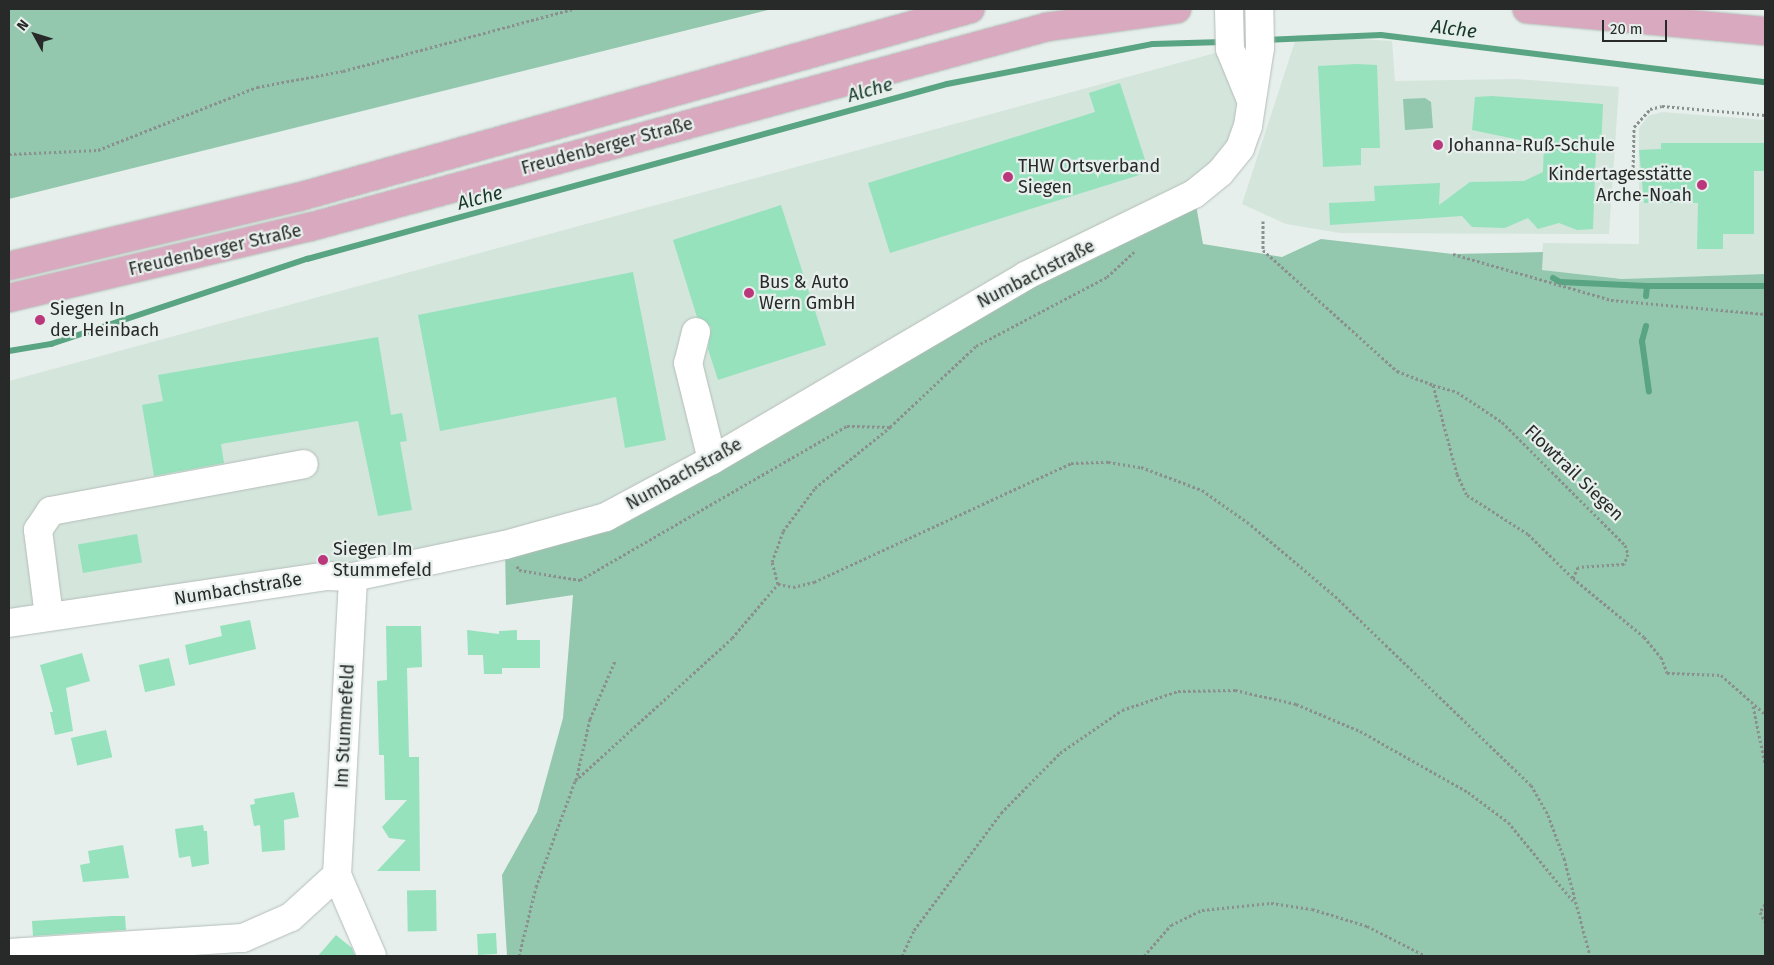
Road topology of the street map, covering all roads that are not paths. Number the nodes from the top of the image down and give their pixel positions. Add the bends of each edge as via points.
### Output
1 (970, 9) edge
2 (1176, 9) edge
3 (1229, 9) edge
4 (1259, 9) edge
5 (1527, 9) edge
6 (1765, 31) edge
7 (1251, 100) junction
8 (9, 266) edge
9 (9, 298) edge
10 (686, 334) dead end
11 (712, 460) junction
12 (304, 464) dead end
13 (353, 577) junction
14 (49, 616) junction
15 (9, 623) edge
16 (338, 875) junction
17 (9, 953) edge
18 (372, 956) edge

1 - 8 main road, Freudenberger Straße via 299,197
2 - 9 main road, Freudenberger Straße via 1038,30 310,227
3 - 7 street via 1230,49
4 - 7 street, Numbachstraße via 1260,48
5 - 6 main road
7 - 11 street, Numbachstraße via 1240,148 1220,173 1194,194 1024,276
10 - 11 street via 688,363
11 - 13 street, Numbachstraße via 606,517 505,545
12 - 14 street via 51,511 38,530
13 - 14 street, Numbachstraße via 326,576
13 - 16 street, Im Stummefeld
14 - 15 street, Numbachstraße
16 - 17 street via 291,916 243,938
16 - 18 street, Im Stummefeld

